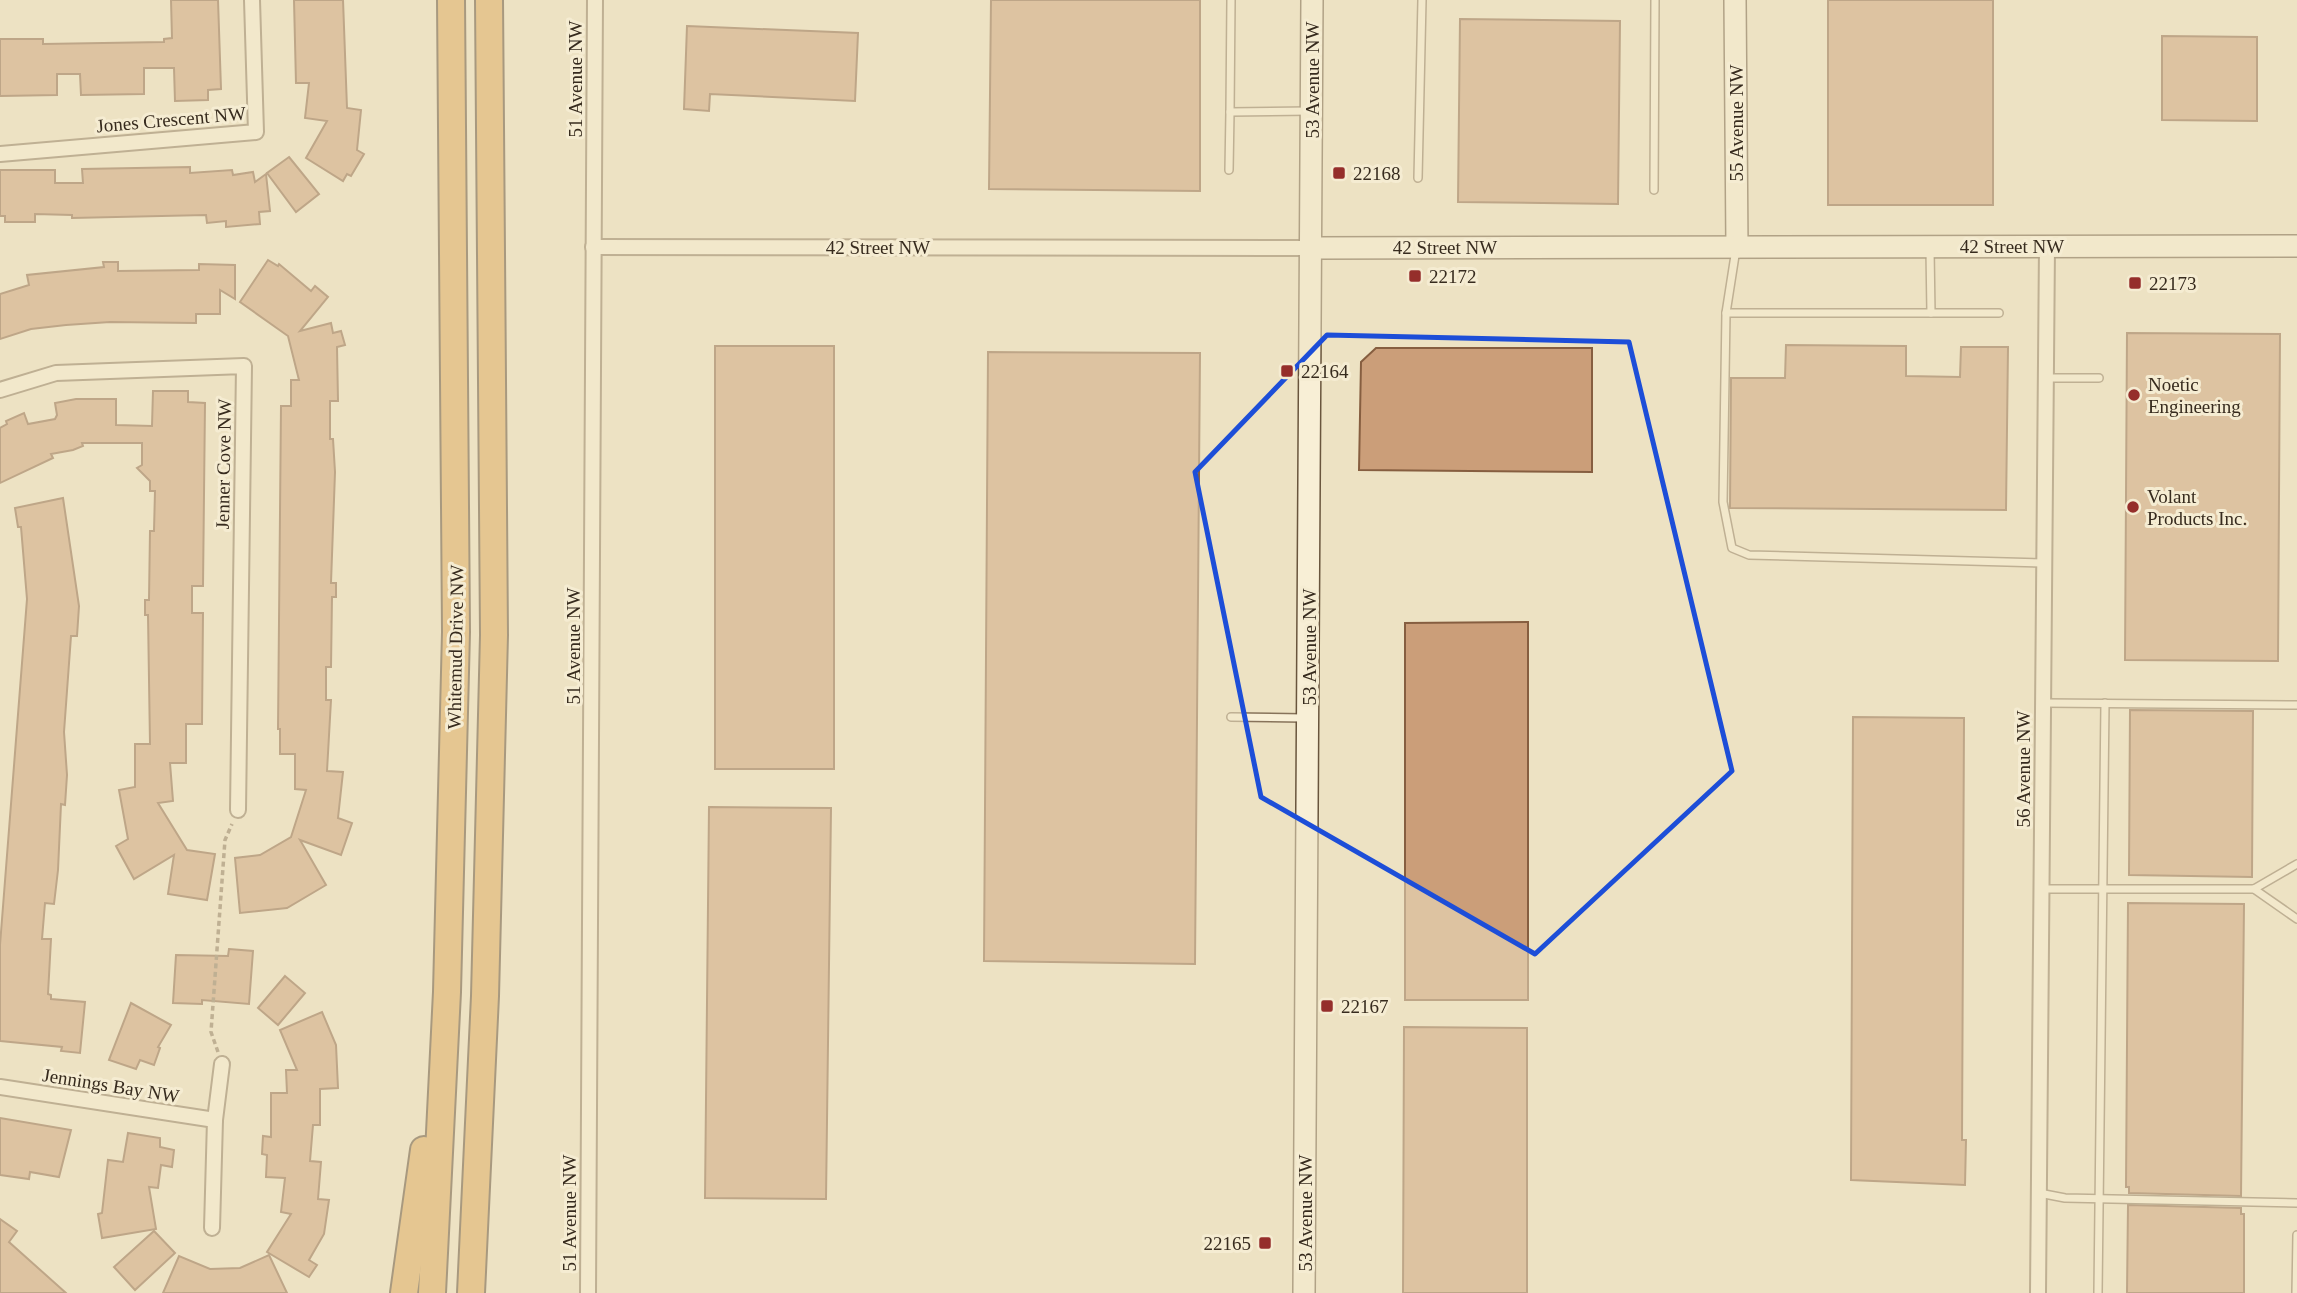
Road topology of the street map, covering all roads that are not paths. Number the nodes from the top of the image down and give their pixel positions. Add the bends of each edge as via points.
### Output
1 (252, 0) edge
2 (451, 0) edge
3 (489, 0) edge
4 (595, 0) edge
5 (1231, 0) edge
6 (1312, 0) edge
7 (1422, 0) edge
8 (1655, 0) edge
9 (1735, 0) edge
10 (1312, 111) junction
11 (1230, 112) junction
12 (0, 154) edge
13 (1229, 170) dead end
14 (1418, 178) dead end
15 (1654, 190) dead end
16 (1930, 246) junction
17 (2048, 246) junction
18 (2297, 246) edge
19 (593, 247) junction
20 (1737, 247) junction
21 (1312, 248) junction
22 (1726, 313) junction
23 (1931, 313) junction
24 (1999, 313) dead end
25 (2046, 378) junction
26 (2099, 378) dead end
27 (0, 390) edge
28 (2045, 563) junction
29 (2043, 703) junction
30 (2105, 703) junction
31 (2297, 705) edge
32 (1231, 717) dead end
33 (1309, 718) junction
34 (238, 810) road end
35 (2297, 864) edge
36 (2042, 889) junction
37 (2102, 889) junction
38 (2254, 889) junction
39 (2297, 919) edge
40 (447, 992) junction
41 (222, 1064) road end
42 (0, 1087) edge
43 (215, 1120) junction
44 (2039, 1192) junction
45 (2099, 1199) junction
46 (2297, 1203) edge
47 (212, 1228) dead end
48 (2297, 1235) edge
49 (404, 1293) edge
50 (432, 1293) edge
51 (471, 1293) edge
52 (588, 1293) edge
53 (1304, 1293) edge
54 (2038, 1293) edge
55 (2098, 1293) edge
56 (2296, 1293) edge

1 - 12 street, Jones Crescent NW via 256,131
2 - 40 highway, Whitemud Drive NW via 456,592
3 - 51 highway, Whitemud Drive NW via 494,649
4 - 19 street, 51 Avenue NW
5 - 11 lane
6 - 10 street, 53 Avenue NW
7 - 14 lane
8 - 15 lane
9 - 20 street, 55 Avenue NW
10 - 11 lane
10 - 21 street, 53 Avenue NW
11 - 13 lane
16 - 17 street, 42 Street NW
16 - 20 street, 42 Street NW
16 - 23 lane
17 - 18 street, 42 Street NW
17 - 25 street, 56 Avenue NW
19 - 21 street, 42 Street NW
19 - 52 street, 51 Avenue NW
20 - 21 street, 42 Street NW
20 - 22 lane
21 - 33 street, 53 Avenue NW
22 - 23 lane
22 - 28 lane via 1723,502 1732,548 1749,555
23 - 24 lane
25 - 26 lane
25 - 28 street, 56 Avenue NW
27 - 34 street, Jenner Cove NW via 56,373 244,366
28 - 29 street, 56 Avenue NW
29 - 30 lane
29 - 36 street, 56 Avenue NW
30 - 31 lane
30 - 37 lane
32 - 33 lane
33 - 53 street, 53 Avenue NW
35 - 38 lane
36 - 37 lane
36 - 44 street, 56 Avenue NW
37 - 38 lane
37 - 45 lane
38 - 39 lane
40 - 49 highway
40 - 50 highway, Whitemud Drive NW
41 - 43 street
42 - 43 street, Jennings Bay NW
43 - 47 street
44 - 45 lane
44 - 54 street, 56 Avenue NW
45 - 46 lane
45 - 55 lane
48 - 56 lane

